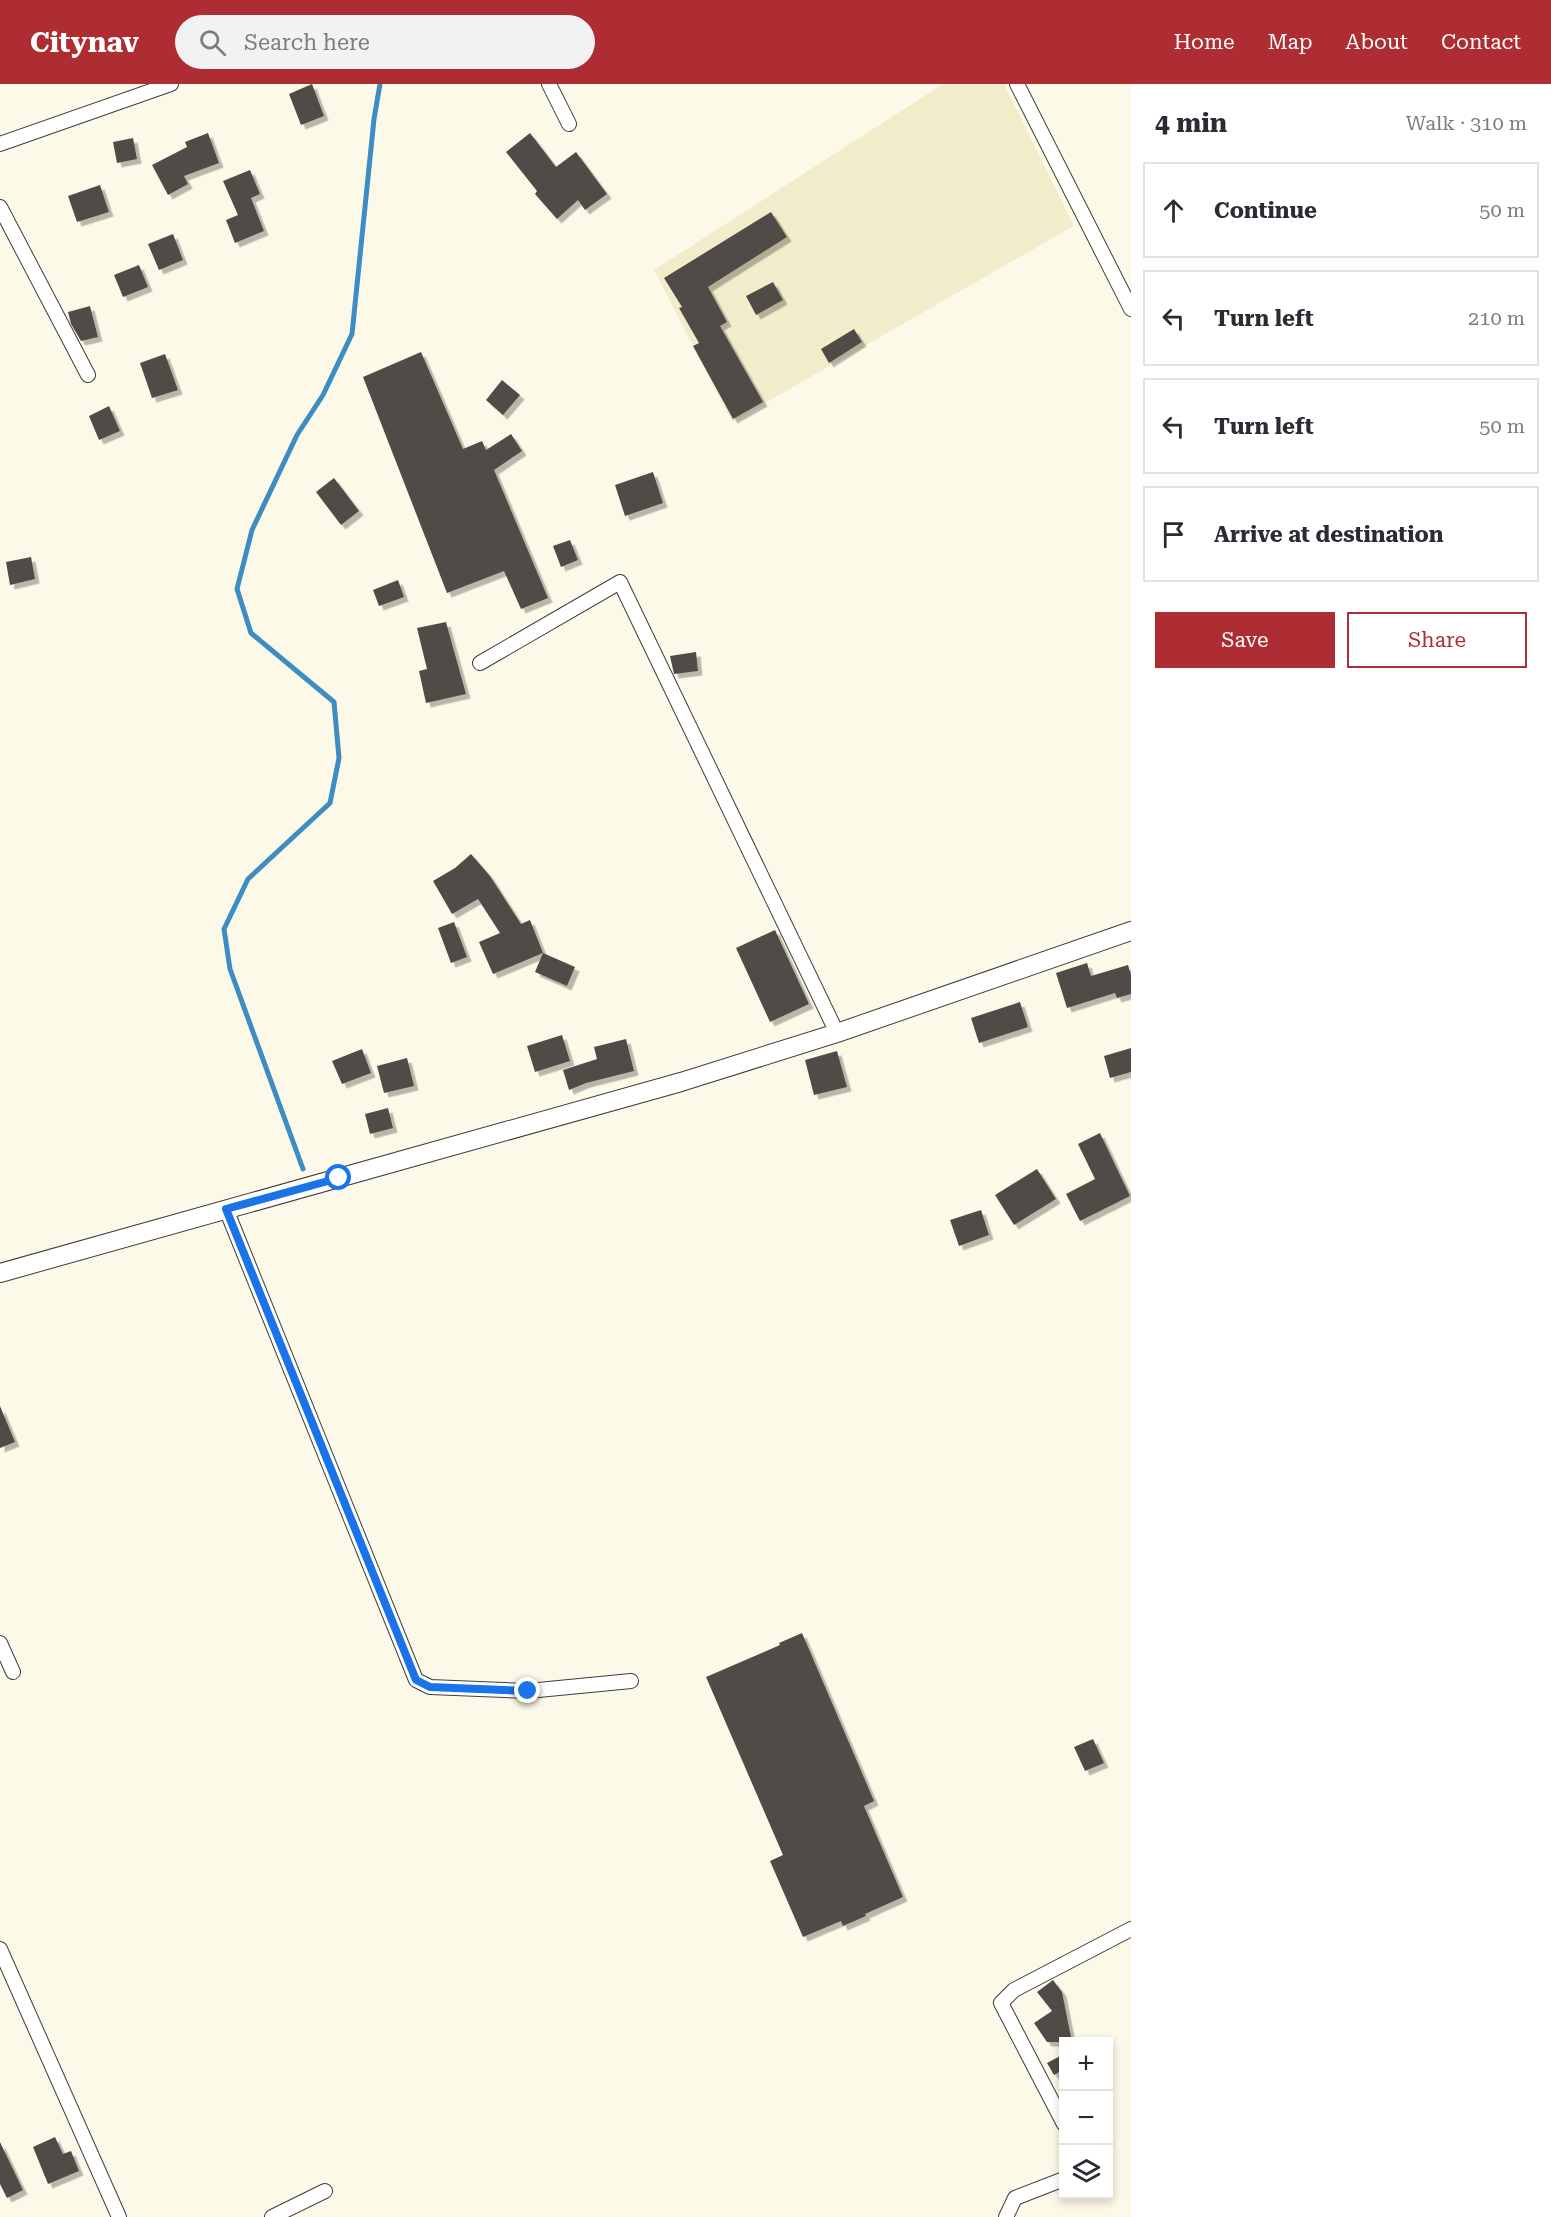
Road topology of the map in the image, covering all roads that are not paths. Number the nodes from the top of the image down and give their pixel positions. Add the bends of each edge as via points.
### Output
1 (171, 84) edge
2 (549, 84) edge
3 (1017, 84) edge
4 (569, 124) dead end
5 (0, 144) edge
6 (0, 207) edge
7 (1131, 309) edge
8 (88, 375) dead end
9 (480, 663) dead end
10 (1131, 931) edge
11 (837, 1033) junction
12 (226, 1209) junction
13 (0, 1273) edge
14 (0, 1642) edge
15 (13, 1672) dead end
16 (631, 1681) dead end
17 (1131, 1929) edge
18 (0, 1948) edge
19 (1059, 2114) edge
20 (1059, 2181) edge
21 (325, 2192) dead end
22 (119, 2217) edge
23 (272, 2217) edge
24 (1006, 2217) edge

1 - 5 street
2 - 4 street
3 - 7 street
6 - 8 street
9 - 11 street via 620,582
10 - 11 street
11 - 12 street via 681,1082
12 - 13 street
12 - 16 street via 416,1680 430,1687 528,1691
14 - 15 street
17 - 19 street via 1014,1990 1001,2002
18 - 22 street
20 - 24 street via 1015,2198
21 - 23 street

